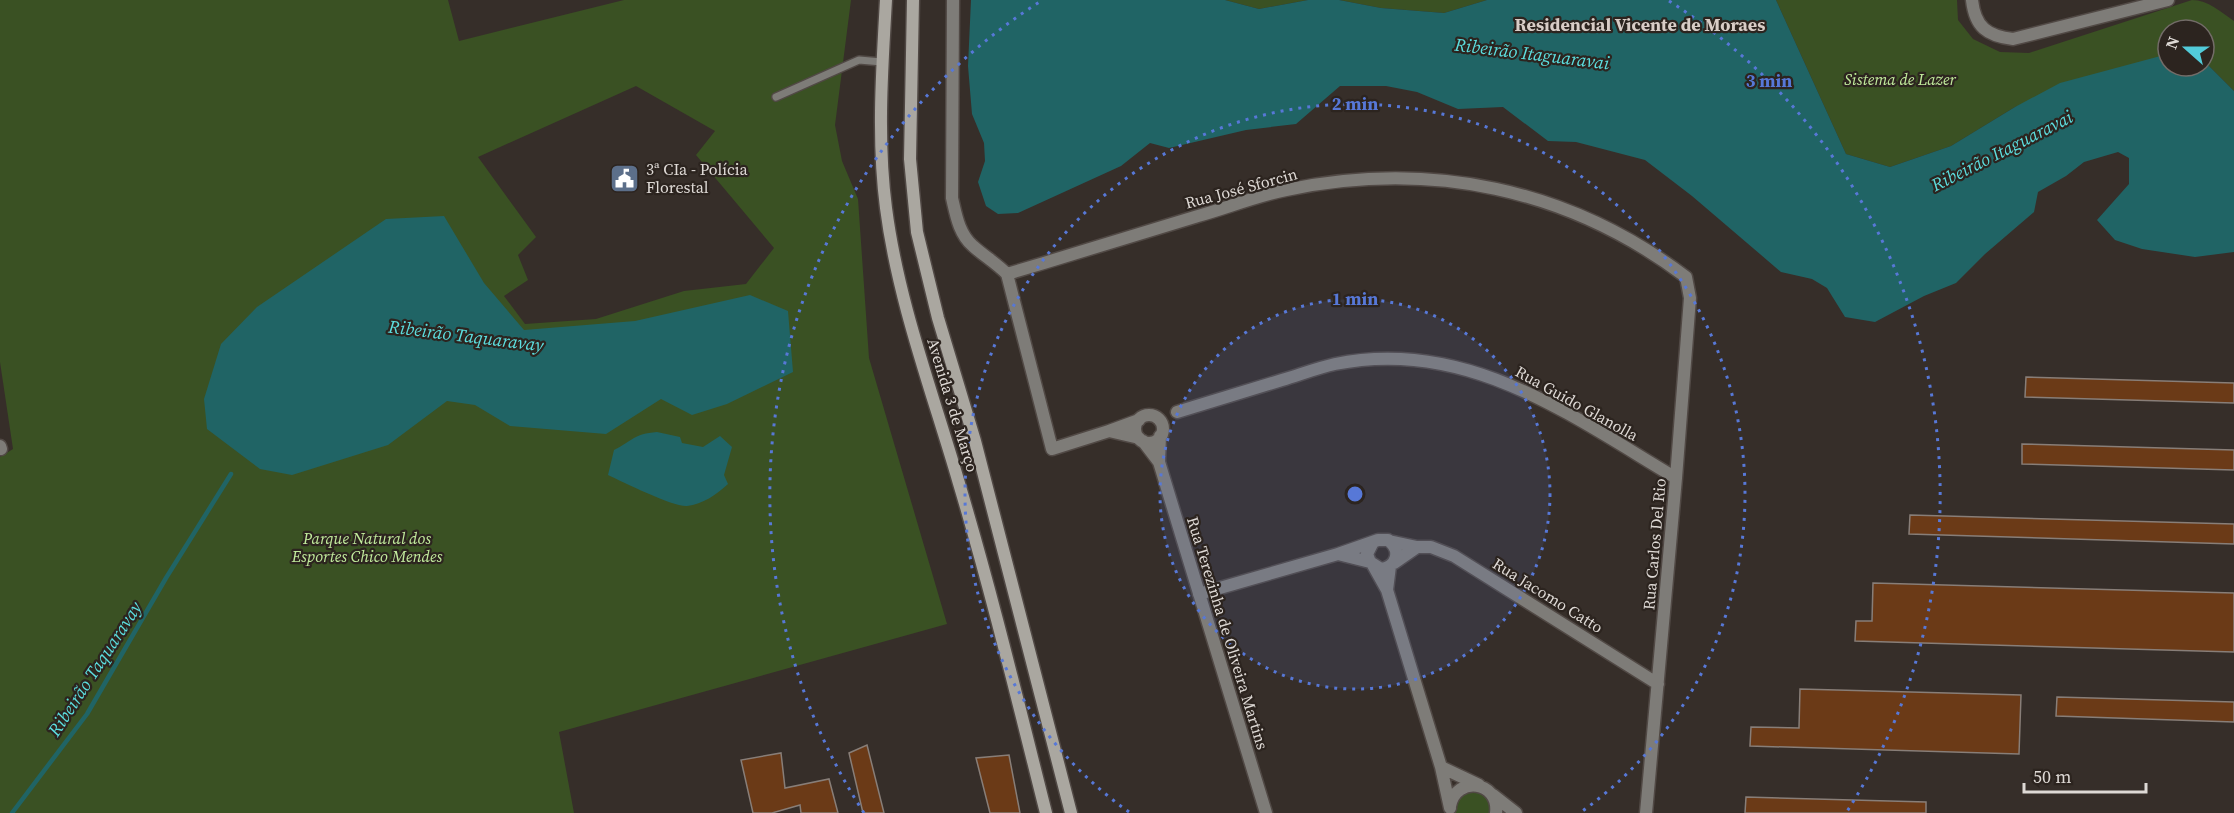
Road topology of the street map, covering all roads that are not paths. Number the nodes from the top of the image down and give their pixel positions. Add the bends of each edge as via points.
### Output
1 (886, 0) edge
2 (913, 0) edge
3 (953, 0) edge
4 (1972, 0) edge
5 (2168, 0) edge
6 (882, 63) junction
7 (776, 98) dead end
8 (1007, 274) junction
9 (1686, 277) joint
10 (1177, 412) junction
11 (1152, 415) junction
12 (1139, 420) junction
13 (1109, 431) junction
14 (1161, 434) junction
15 (1141, 439) junction
16 (1159, 462) junction
17 (1676, 478) junction
18 (1388, 540) junction
19 (1373, 542) junction
20 (1417, 547) junction
21 (1338, 554) junction
22 (1371, 564) junction
23 (1392, 565) junction
24 (1387, 590) junction
25 (1199, 594) junction
26 (1658, 684) junction
27 (1441, 767) junction
28 (1479, 785) junction
29 (1492, 794) junction
30 (1450, 810) edge
31 (1046, 813) edge
32 (1071, 813) edge
33 (1266, 813) edge
34 (1496, 813) edge
35 (1516, 813) edge
36 (1646, 813) edge

1 - 6 main road, Avenida 3 de Março
2 - 32 main road, Avenida 3 de Março via 910,159 917,232
3 - 8 street via 952,198 966,238
4 - 5 street via 1975,18 1983,29 2013,39
6 - 7 lane via 859,60
6 - 31 main road, Avenida 3 de Março via 882,146 893,249 975,537
8 - 9 street, Rua José Sforcin via 1285,190 1359,179 1405,178 1481,186 1574,212 1617,232
8 - 13 street via 1052,449
9 - 17 street, Rua Carlos Del Rio via 1690,298
10 - 11 street, Rua Guido Glanolla
10 - 14 street
10 - 17 street, Rua Guido Glanolla via 1335,364 1392,359 1433,362 1470,369 1513,385
11 - 12 street
11 - 14 street via 1162,424
12 - 13 street
12 - 15 street via 1135,429
13 - 15 street
14 - 15 street via 1154,441
14 - 16 street, Rua Terezinha de Oliveira Martins
15 - 16 street, Rua Terezinha de Oliveira Martins
16 - 25 street, Rua Terezinha de Oliveira Martins
17 - 26 street, Rua Carlos Del Rio
18 - 19 street
18 - 20 street, Rua Jacomo Catto
18 - 23 street via 1396,548
19 - 21 street
19 - 22 street via 1367,554
20 - 23 street
20 - 26 street, Rua Jacomo Catto via 1431,547 1454,556
21 - 22 street
21 - 25 street
22 - 23 street via 1381,569
22 - 24 street
23 - 24 street
24 - 27 street
25 - 33 street, Rua Terezinha de Oliveira Martins
26 - 36 street, Rua Carlos Del Rio
27 - 28 street
27 - 30 street
28 - 29 street
28 - 30 street via 1459,790
29 - 34 street
29 - 35 street

